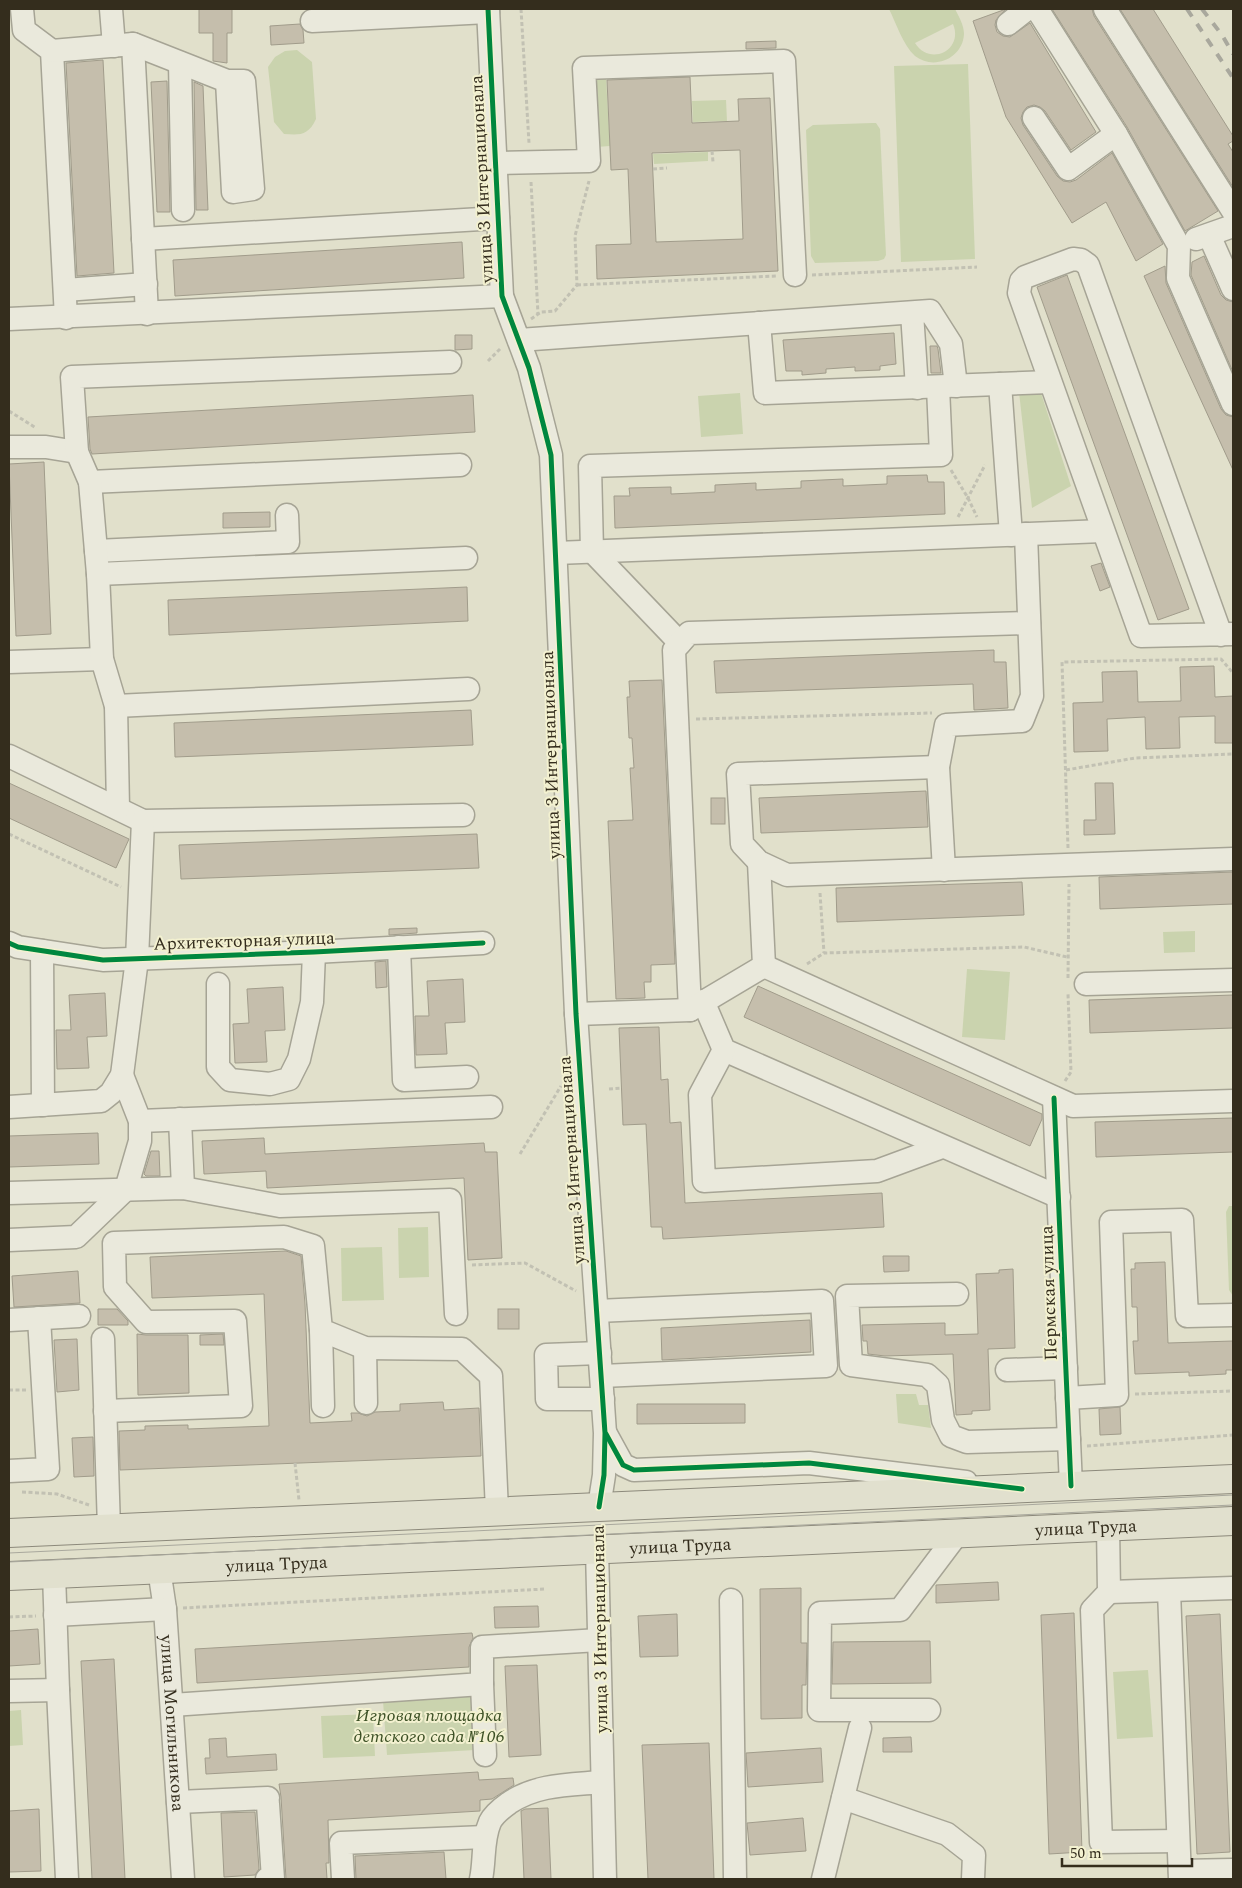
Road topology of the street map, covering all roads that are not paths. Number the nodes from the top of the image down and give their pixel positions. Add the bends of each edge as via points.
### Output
1 (22, 9) edge
2 (111, 9) edge
3 (1027, 9) edge
4 (1038, 9) edge
5 (1105, 9) edge
6 (488, 10) edge
7 (312, 21) dead end
8 (1008, 24) dead end
9 (123, 45) junction
10 (52, 50) junction
11 (180, 63) junction
12 (226, 81) dead end
13 (1034, 118) dead end
14 (1116, 134) junction
15 (495, 163) junction
16 (183, 210) dead end
17 (1233, 211) edge
18 (498, 218) junction
19 (1233, 226) edge
20 (1209, 235) junction
21 (143, 239) junction
22 (1179, 246) junction
23 (795, 275) road end
24 (146, 284) junction
25 (1233, 289) edge
26 (65, 290) junction
27 (502, 296) junction
28 (912, 313) junction
29 (147, 314) junction
30 (66, 318) junction
31 (9, 320) edge
32 (759, 324) junction
33 (518, 340) junction
34 (450, 362) dead end
35 (1050, 382) junction
36 (1000, 384) junction
37 (937, 387) junction
38 (1233, 404) edge
39 (9, 447) edge
40 (77, 452) junction
41 (460, 466) dead end
42 (90, 482) junction
43 (287, 515) dead end
44 (1103, 531) junction
45 (1019, 535) junction
46 (96, 551) junction
47 (592, 551) junction
48 (556, 552) junction
49 (466, 558) dead end
50 (98, 574) junction
51 (1029, 623) junction
52 (1227, 635) edge
53 (680, 643) junction
54 (102, 659) junction
55 (9, 662) edge
56 (468, 689) dead end
57 (116, 706) junction
58 (9, 756) edge
59 (938, 766) junction
60 (118, 808) junction
61 (463, 815) dead end
62 (143, 821) junction
63 (1233, 859) edge
64 (760, 862) junction
65 (944, 870) junction
66 (9, 943) edge
67 (483, 943) dead end
68 (398, 947) junction
69 (42, 951) junction
70 (314, 952) junction
71 (137, 959) junction
72 (764, 966) junction
73 (1233, 980) edge
74 (218, 984) dead end
75 (1074, 986) road end
76 (696, 1005) junction
77 (576, 1014) junction
78 (724, 1050) junction
79 (122, 1075) junction
80 (467, 1077) dead end
81 (1054, 1098) junction
82 (1233, 1102) edge
83 (43, 1105) junction
84 (491, 1106) dead end
85 (9, 1107) edge
86 (180, 1119) junction
87 (140, 1121) junction
88 (942, 1147) junction
89 (183, 1188) junction
90 (126, 1189) junction
91 (9, 1193) edge
92 (1059, 1196) junction
93 (76, 1237) junction
94 (9, 1240) edge
95 (114, 1243) junction
96 (957, 1294) dead end
97 (597, 1306) junction
98 (456, 1314) dead end
99 (1233, 1315) edge
100 (79, 1316) dead end
101 (39, 1318) junction
102 (9, 1320) edge
103 (321, 1330) junction
104 (103, 1339) dead end
105 (366, 1348) junction
106 (600, 1353) junction
107 (1066, 1368) junction
108 (1008, 1370) dead end
109 (602, 1376) junction
110 (1067, 1398) junction
111 (603, 1399) junction
112 (366, 1403) dead end
113 (323, 1406) dead end
114 (105, 1410) junction
115 (605, 1433) junction
116 (1069, 1443) junction
117 (9, 1471) edge
118 (1233, 1479) edge
119 (1071, 1486) junction
120 (1022, 1489) junction
121 (599, 1507) junction
122 (497, 1511) junction
123 (1233, 1521) edge
124 (156, 1526) junction
125 (1108, 1526) junction
126 (109, 1528) junction
127 (9, 1533) edge
128 (958, 1533) junction
129 (597, 1549) junction
130 (159, 1569) junction
131 (54, 1574) junction
132 (9, 1576) edge
133 (1233, 1588) edge
134 (1169, 1591) junction
135 (1109, 1592) junction
136 (731, 1600) dead end
137 (165, 1609) junction
138 (55, 1615) junction
139 (599, 1640) junction
140 (482, 1684) junction
141 (58, 1690) junction
142 (9, 1691) edge
143 (172, 1705) junction
144 (929, 1710) dead end
145 (860, 1728) dead end
146 (485, 1756) dead end
147 (602, 1782) junction
148 (843, 1798) junction
149 (178, 1802) junction
150 (485, 1837) junction
151 (1178, 1841) junction
152 (1233, 1870) edge
153 (1180, 1875) edge
154 (67, 1879) edge
155 (183, 1879) edge
156 (267, 1879) edge
157 (343, 1879) edge
158 (481, 1879) edge
159 (605, 1879) edge
160 (735, 1879) edge
161 (823, 1879) edge
162 (973, 1879) edge

1 - 10 street via 24,30
2 - 9 street
3 - 8 street
4 - 14 street
5 - 17 street
6 - 7 street
6 - 15 street, улица 3 Интернационала
9 - 10 street
9 - 11 street
9 - 21 street
10 - 26 street
11 - 12 street
11 - 16 street
13 - 14 street via 1068,169
14 - 22 street
15 - 18 street, улица 3 Интернационала
15 - 23 street via 589,161 584,68 784,61
18 - 21 street
18 - 27 street, улица 3 Интернационала
19 - 20 street
20 - 22 street
20 - 25 street
21 - 24 street
22 - 38 street via 1178,278
24 - 26 street
24 - 29 street
26 - 30 street
27 - 29 street
27 - 33 street, улица 3 Интернационала
28 - 32 street
28 - 37 street
28 - 37 street via 930,311 951,344
29 - 30 street
30 - 31 street
32 - 33 street
32 - 37 street via 765,394
33 - 48 street, улица 3 Интернационала via 529,368 551,455
34 - 40 street via 72,377
35 - 36 street
35 - 44 street
35 - 52 street via 1019,286 1021,280 1030,275 1073,259 1081,260 1088,264
36 - 37 street
36 - 45 street
37 - 47 street via 941,455 590,466
39 - 40 street via 46,447
40 - 42 street
41 - 42 street
42 - 46 street
43 - 46 street via 288,542
44 - 45 street
44 - 52 street via 1141,636
45 - 47 street
45 - 51 street
46 - 50 street
47 - 48 street
47 - 53 street
48 - 77 street, улица 3 Интернационала
49 - 50 street
50 - 54 street
51 - 53 street via 689,633
51 - 59 street via 1032,696 1022,721 946,725
53 - 76 street via 674,650 677,720
54 - 55 street
54 - 57 street
56 - 57 street
57 - 60 street
58 - 60 street
59 - 64 street via 738,774 742,844
59 - 65 street
60 - 62 street
61 - 62 street
62 - 71 street
63 - 65 street
64 - 65 street via 787,875
64 - 72 street
66 - 69 street, Архитекторная улица
67 - 68 street, Архитекторная улица
68 - 70 street, Архитекторная улица
68 - 80 street via 404,1080
69 - 71 street, Архитекторная улица via 103,960
69 - 83 street
70 - 71 street, Архитекторная улица
70 - 74 street via 312,1002 299,1059 289,1079 270,1084 230,1080 218,1067
71 - 79 street
72 - 76 street
72 - 81 street
73 - 75 street
76 - 77 street
76 - 78 street
77 - 97 street, улица 3 Интернационала
78 - 88 street
78 - 88 street via 700,1096 704,1181 877,1171
79 - 83 street via 111,1093 101,1101
79 - 87 street
81 - 82 street via 1073,1106
81 - 92 street, Пермская улица
83 - 85 street
84 - 86 street
86 - 87 street
86 - 89 street
87 - 90 street via 140,1141
88 - 92 street
89 - 90 street
89 - 98 street via 280,1206 450,1200
90 - 91 street
90 - 93 street
92 - 107 street, Пермская улица
93 - 94 street
93 - 95 street
95 - 103 street via 284,1238 313,1246
95 - 114 street via 115,1287 146,1322 235,1321 241,1406
96 - 116 street via 847,1296 851,1365 927,1374 938,1385 943,1420 951,1436 967,1442
97 - 106 street, улица 3 Интернационала
97 - 109 street via 822,1301 826,1366
99 - 110 street via 1187,1316 1182,1220 1111,1222 1117,1395
100 - 101 street
101 - 102 street
101 - 117 street via 48,1469
103 - 105 street
103 - 113 street
104 - 114 street
105 - 112 street
105 - 122 street via 462,1349 491,1376
106 - 109 street, улица 3 Интернационала
106 - 111 street via 546,1355 547,1399
107 - 108 street
107 - 110 street, Пермская улица
109 - 111 street, улица 3 Интернационала
110 - 116 street, Пермская улица
111 - 115 street, улица 3 Интернационала
114 - 126 street
115 - 120 street via 623,1465 634,1470 809,1463
115 - 121 street, улица 3 Интернационала
116 - 119 street, Пермская улица
118 - 119 main road
119 - 120 main road
120 - 121 main road
121 - 122 main road
121 - 129 main road, улица 3 Интернационала
122 - 124 main road
123 - 125 main road, улица Труда
124 - 126 main road
124 - 130 main road
125 - 128 main road, улица Труда
125 - 135 street
126 - 127 main road
128 - 129 main road, улица Труда
128 - 144 street via 900,1610 820,1614 819,1710
129 - 130 main road, улица Труда
129 - 139 street, улица 3 Интернационала
130 - 131 main road, улица Труда
130 - 137 street, улица Могильникова
131 - 132 main road, улица Труда
131 - 138 street
133 - 134 street
134 - 135 street
134 - 151 street
135 - 151 street via 1092,1610 1100,1842
136 - 160 street
137 - 138 street
137 - 143 street, улица Могильникова
138 - 141 street
139 - 140 street via 482,1647
139 - 147 street, улица 3 Интернационала
140 - 143 street
140 - 146 street
141 - 142 street
141 - 154 street
143 - 149 street, улица Могильникова
145 - 148 street
147 - 150 street via 548,1787 522,1794 491,1820
147 - 159 street, улица 3 Интернационала
148 - 161 street
148 - 162 street via 948,1834 974,1855
149 - 155 street, улица Могильникова
149 - 156 street via 268,1801 273,1879
150 - 157 street via 340,1843
150 - 158 street
151 - 153 street
152 - 153 street

